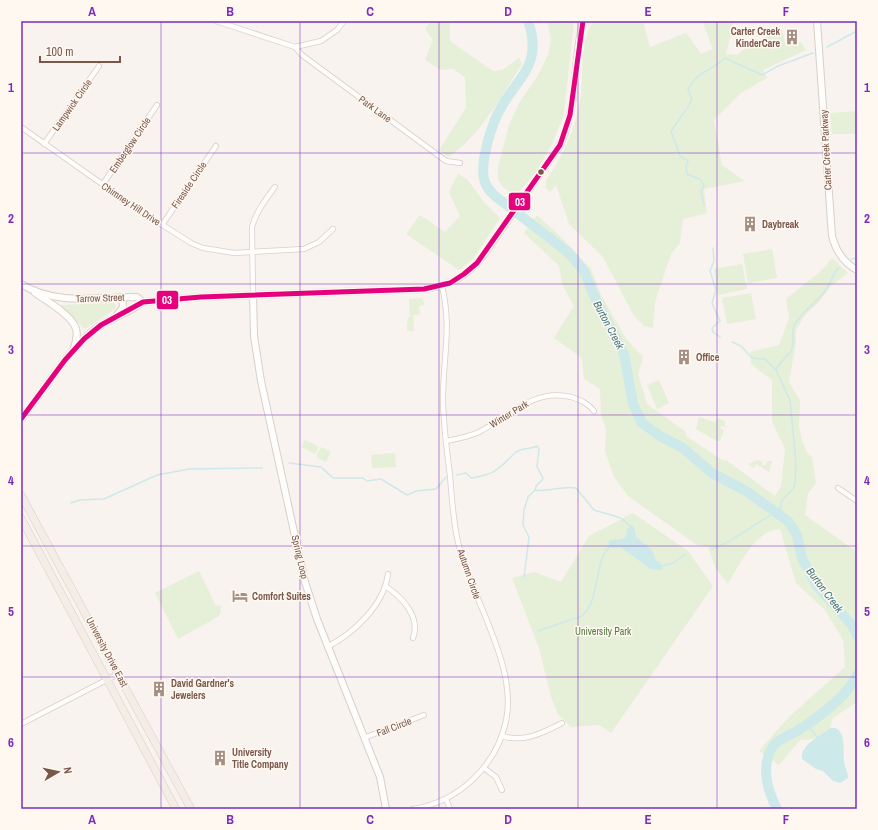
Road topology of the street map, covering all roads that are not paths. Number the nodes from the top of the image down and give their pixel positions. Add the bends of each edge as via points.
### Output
1 (216, 21) edge
2 (344, 21) edge
3 (583, 21) edge
4 (817, 21) edge
5 (295, 47) junction
6 (99, 66) dead end
7 (157, 105) dead end
8 (21, 127) edge
9 (44, 144) junction
10 (216, 146) dead end
11 (460, 163) dead end
12 (103, 184) junction
13 (275, 186) dead end
14 (162, 225) junction
15 (333, 229) dead end
16 (252, 252) junction
17 (857, 270) edge
18 (21, 284) edge
19 (442, 286) junction
20 (32, 291) junction
21 (253, 295) junction
22 (122, 297) junction
23 (143, 302) junction
24 (116, 316) junction
25 (73, 349) junction
26 (594, 411) dead end
27 (21, 419) edge
28 (446, 441) junction
29 (838, 488) dead end
30 (21, 495) edge
31 (857, 501) edge
32 (21, 518) edge
33 (388, 574) dead end
34 (52, 575) junction
35 (70, 582) junction
36 (385, 586) junction
37 (413, 638) dead end
38 (327, 647) junction
39 (118, 674) junction
40 (108, 680) junction
41 (424, 715) dead end
42 (562, 723) dead end
43 (21, 724) edge
44 (502, 736) junction
45 (364, 738) junction
46 (484, 768) junction
47 (502, 790) dead end
48 (446, 799) junction
49 (176, 809) edge
50 (191, 809) edge
51 (386, 809) edge
52 (413, 809) edge
53 (450, 809) edge

1 - 5 street
2 - 5 street via 337,30 321,41
3 - 19 main road, Tarrow Street via 573,102 565,133 553,156 483,256 465,275
4 - 17 main road, Carter Creek Parkway via 832,236 841,256
5 - 11 street, Park Lane via 302,55 446,160
6 - 9 street, Lampwick Circle
7 - 12 street, Emberglow Circle
8 - 9 street, Chimney Hill Drive
9 - 12 street, Chimney Hill Drive
10 - 14 street, Fireside Circle
12 - 14 street, Chimney Hill Drive
13 - 16 street via 254,219
14 - 16 street, Chimney Hill Drive via 203,248
15 - 16 street, Chimney Hill Drive via 319,242 304,249
16 - 21 street
18 - 20 main road, Tarrow Street
19 - 21 main road, Tarrow Street via 399,291
19 - 28 street, Autumn Circle via 448,328 443,398
20 - 22 main road, Tarrow Street via 63,298
20 - 25 main road via 64,314 76,327 77,335
21 - 23 main road, Tarrow Street via 171,298
21 - 38 main road, Spring Loop via 254,336 261,381 300,563
22 - 23 main road, Tarrow Street via 137,297
22 - 24 main road via 123,307
23 - 24 main road via 136,308
24 - 25 main road via 96,328
25 - 27 main road
26 - 28 street, Winter Park via 589,405 564,396 540,398 519,406 478,432
28 - 44 street, Autumn Circle via 458,541 467,574 507,681 507,711
29 - 31 street
30 - 35 main road, University Drive East
32 - 34 main road, University Drive East
33 - 36 street
34 - 35 main road
34 - 40 main road, University Drive East
35 - 39 main road, University Drive East
36 - 37 street via 400,597 408,608 415,623
36 - 38 street via 359,625
38 - 45 main road, Spring Loop
39 - 40 street
39 - 50 main road, University Drive East
40 - 43 street
40 - 49 main road, University Drive East
41 - 45 street, Fall Circle
42 - 44 street via 522,738
44 - 46 street, Autumn Circle
45 - 51 main road, Spring Loop via 380,777
46 - 47 street via 496,777
46 - 48 street, Autumn Circle via 469,783
48 - 52 street, Autumn Circle
48 - 53 street

